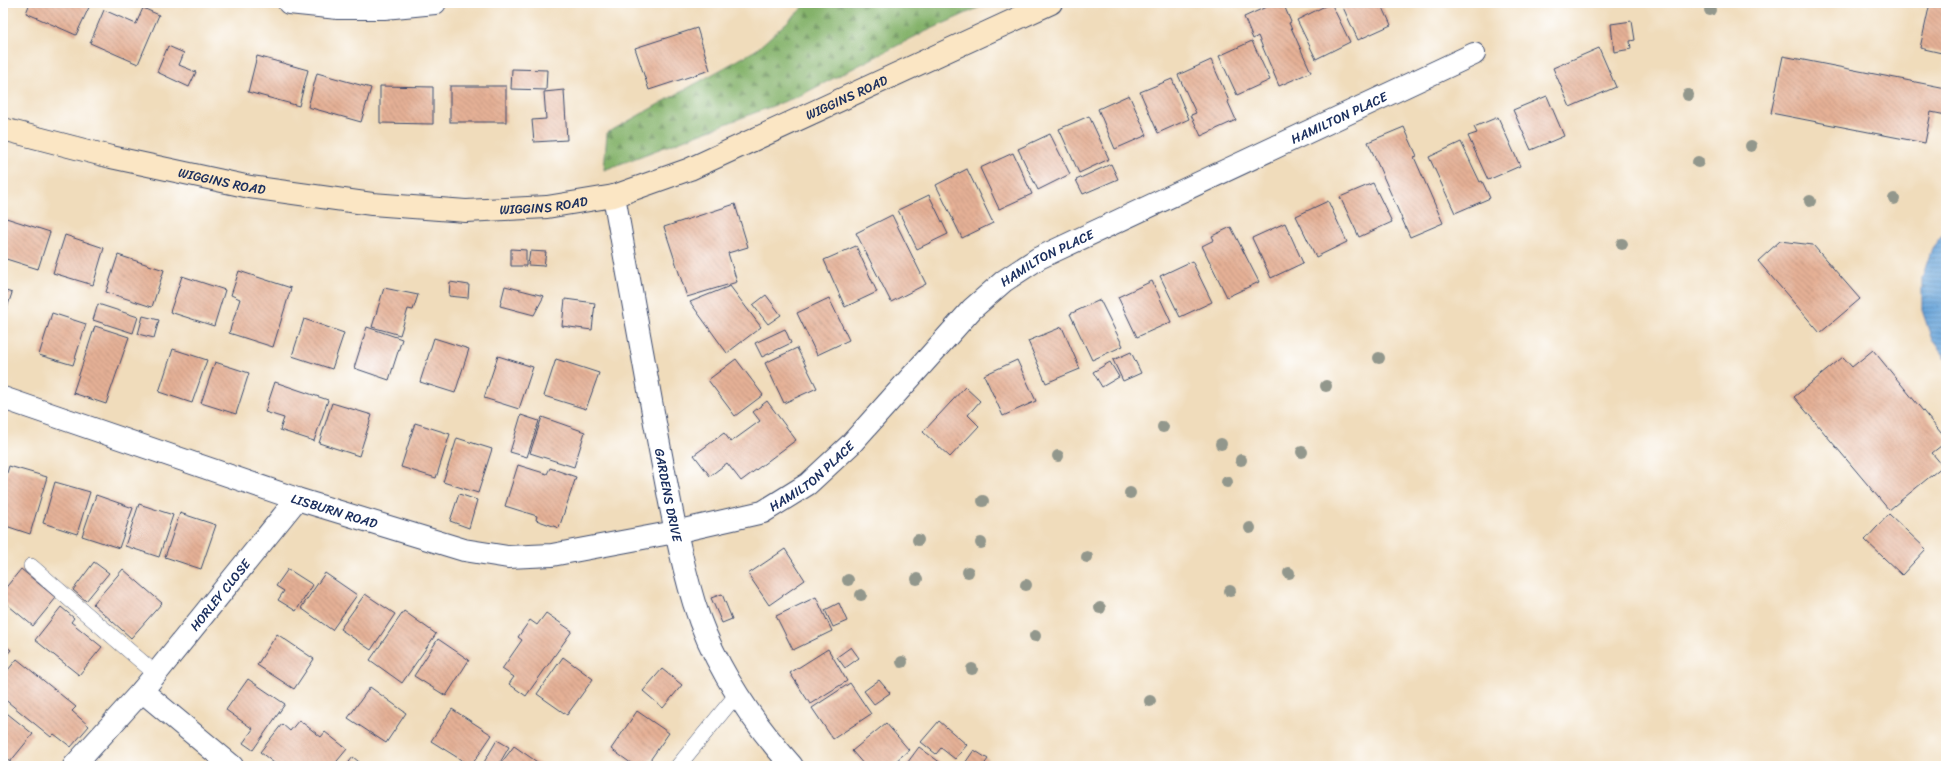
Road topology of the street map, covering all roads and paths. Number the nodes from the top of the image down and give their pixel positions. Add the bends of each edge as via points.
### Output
1 (289, 3) edge
2 (435, 3) edge
3 (1051, 3) edge
4 (1474, 54) dead end
5 (3, 129) edge
6 (614, 196) junction
7 (3, 398) edge
8 (297, 498) junction
9 (675, 532) junction
10 (31, 566) dead end
11 (156, 674) junction
12 (142, 691) junction
13 (737, 694) junction
14 (74, 766) edge
15 (232, 766) edge
16 (678, 766) edge
17 (792, 766) edge

1 - 2 street via 338,8 384,8
3 - 6 street, WIGGINS ROAD via 690,169
4 - 9 street, HAMILTON PLACE via 1039,258 1004,281 972,309 851,444 808,484 764,512
5 - 6 street, WIGGINS ROAD via 111,158 250,187 372,204 466,211 547,207
6 - 9 street, GARDENS DRIVE
7 - 8 street, LISBURN ROAD
8 - 9 street, LISBURN ROAD via 464,550 508,557 552,555
8 - 11 street, HORLEY CLOSE
9 - 13 street, GARDENS DRIVE via 694,604 708,638
10 - 11 lane
11 - 12 street, HORLEY CLOSE
12 - 14 street, HORLEY CLOSE
12 - 15 street
13 - 16 lane
13 - 17 street, GARDENS DRIVE via 770,741

